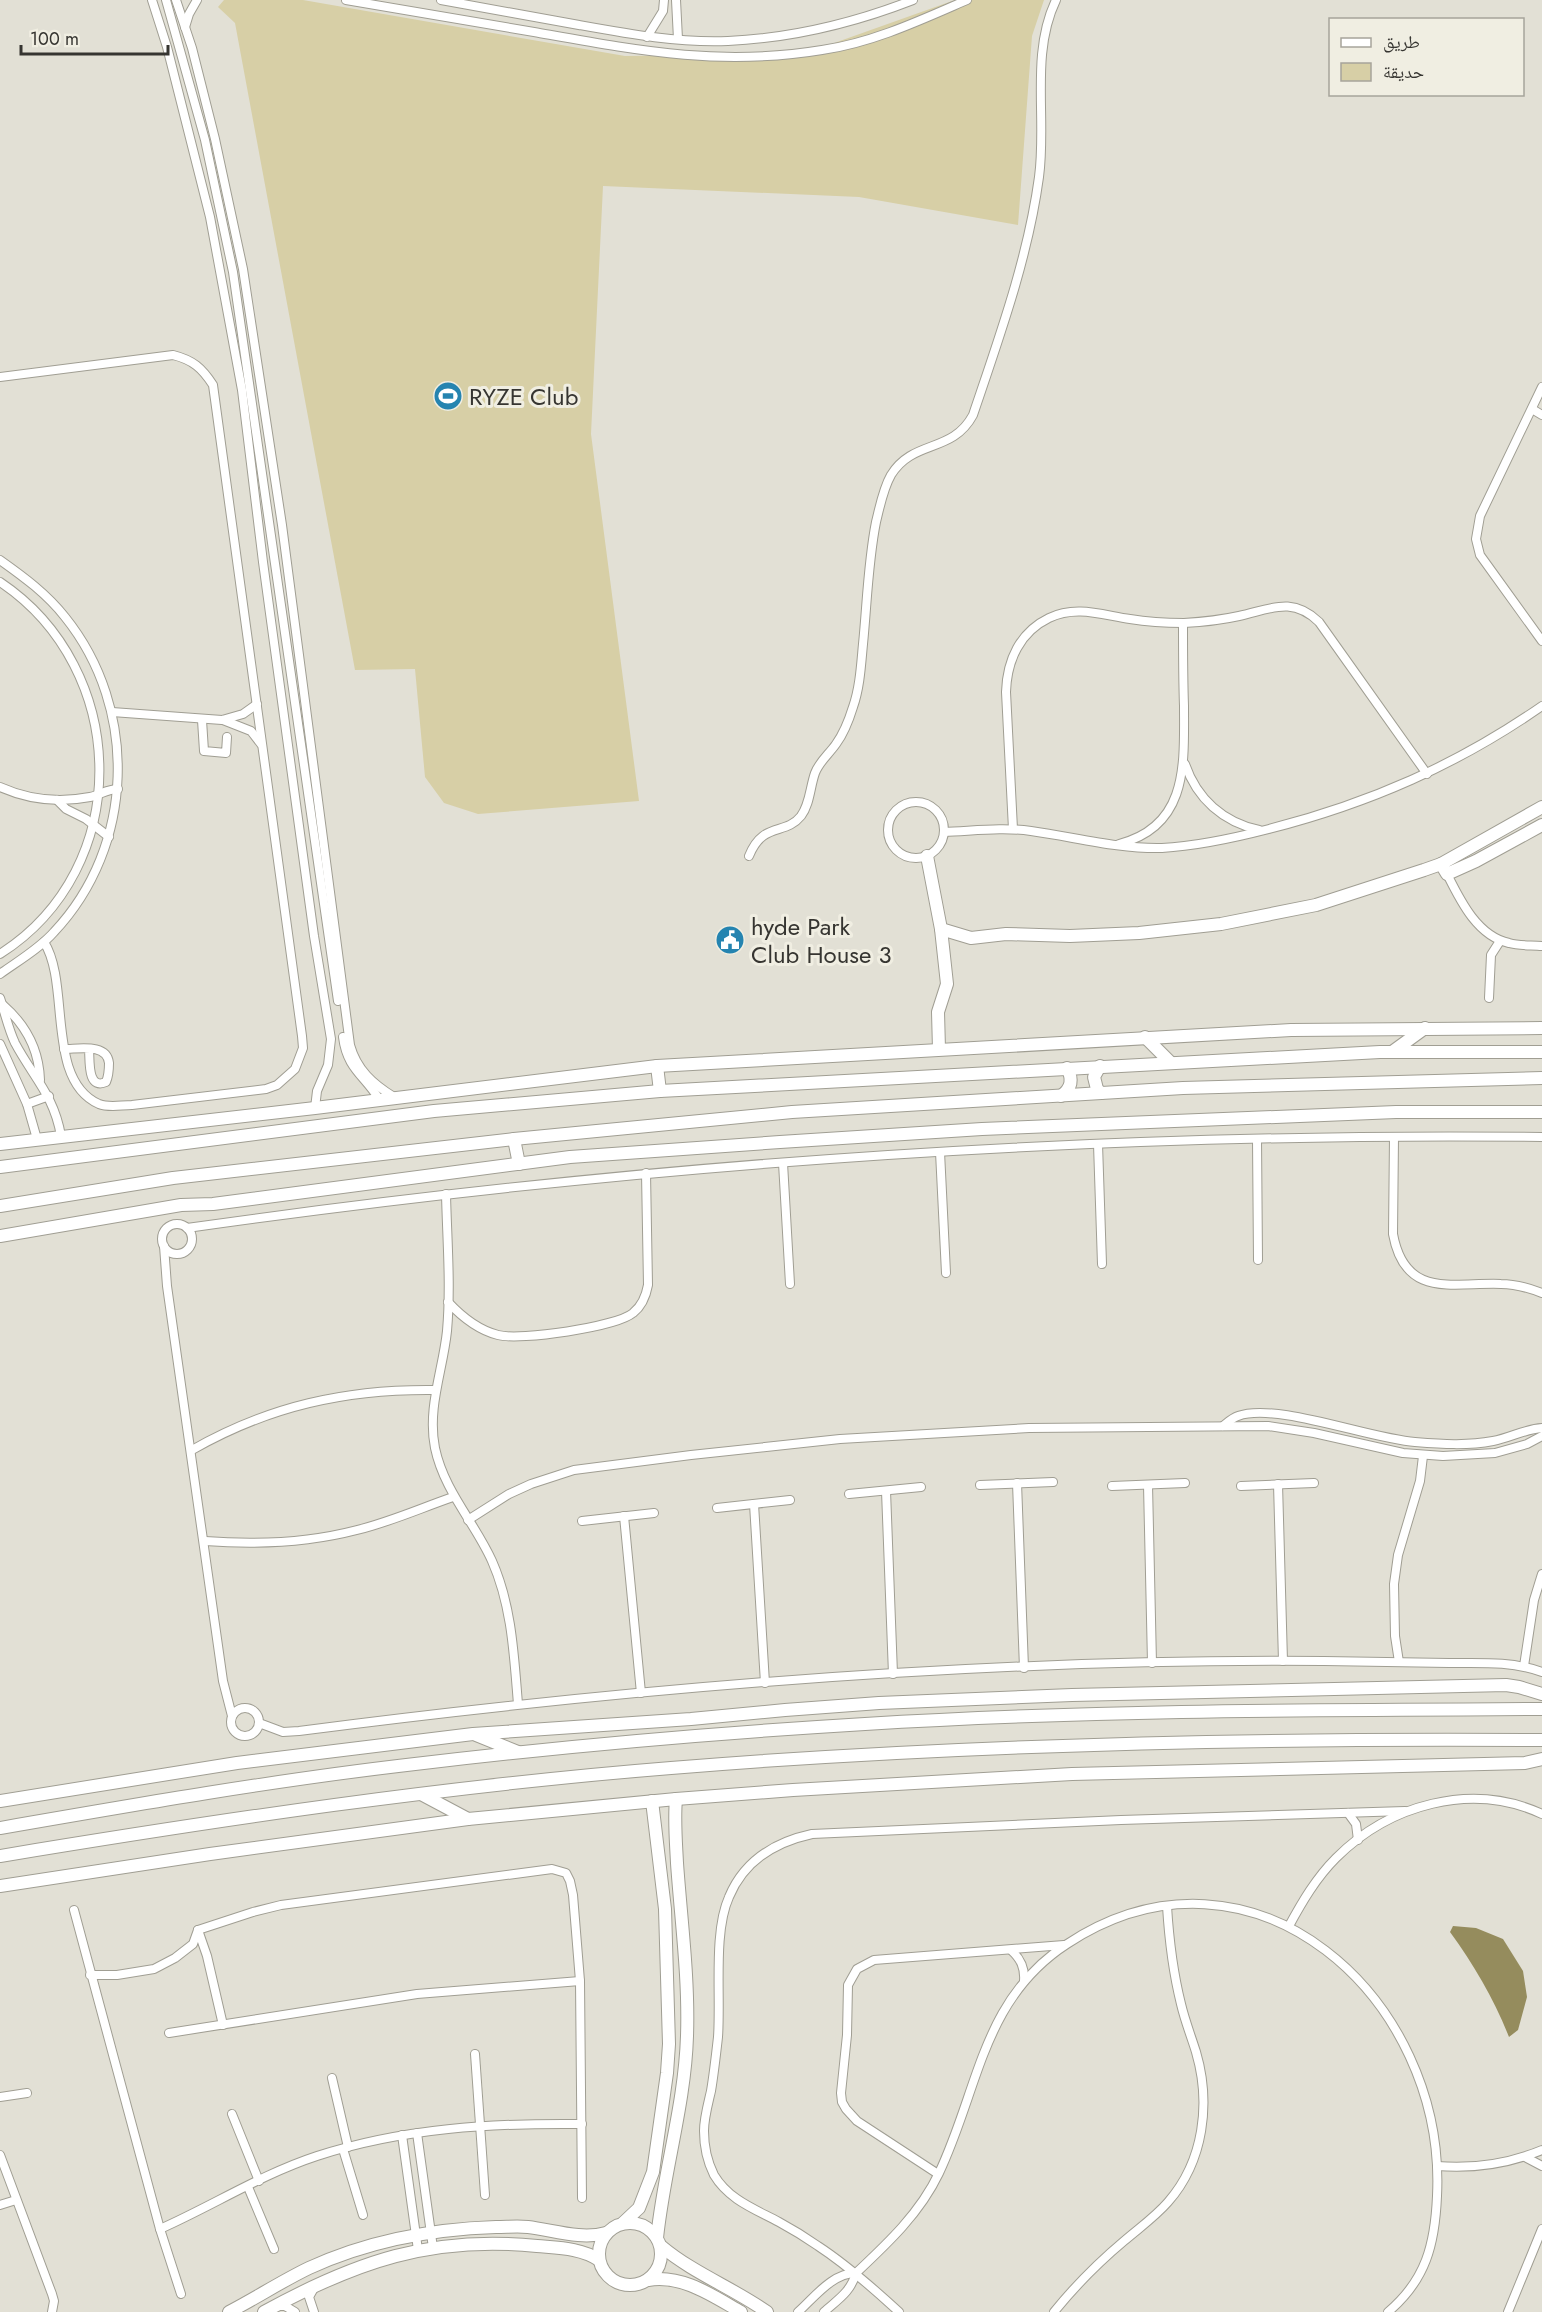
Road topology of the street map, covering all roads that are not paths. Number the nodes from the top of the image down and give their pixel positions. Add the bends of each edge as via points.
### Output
1 (152, 0) edge
2 (166, 0) edge
3 (176, 0) edge
4 (197, 0) edge
5 (346, 0) edge
6 (441, 0) edge
7 (664, 0) edge
8 (676, 0) edge
9 (914, 0) edge
10 (968, 0) edge
11 (1056, 0) edge
12 (185, 28) junction
13 (647, 37) junction
14 (678, 39) junction
15 (0, 377) edge
16 (1542, 387) edge
17 (1532, 409) junction
18 (1542, 415) edge
19 (0, 560) edge
20 (0, 582) edge
21 (1183, 623) junction
22 (1542, 641) edge
23 (257, 704) junction
24 (1542, 706) edge
25 (112, 712) junction
26 (202, 720) junction
27 (222, 720) junction
28 (227, 737) dead end
29 (263, 747) junction
30 (1184, 761) junction
31 (1427, 774) junction
32 (0, 787) edge
33 (118, 789) junction
34 (100, 792) junction
35 (57, 800) junction
36 (1542, 807) edge
37 (93, 824) junction
38 (1542, 825) edge
39 (1013, 829) junction
40 (1263, 830) junction
41 (944, 832) junction
42 (108, 837) junction
43 (1111, 846) junction
44 (927, 855) junction
45 (749, 856) dead end
46 (1444, 869) junction
47 (941, 929) junction
48 (1500, 941) junction
49 (44, 942) junction
50 (1542, 945) edge
51 (0, 954) edge
52 (0, 974) edge
53 (1489, 998) dead end
54 (1, 1001) edge
55 (1425, 1028) junction
56 (1542, 1028) edge
57 (1145, 1037) junction
58 (0, 1044) edge
59 (64, 1049) junction
60 (89, 1049) dead end
61 (939, 1049) junction
62 (1392, 1052) junction
63 (1542, 1052) edge
64 (1171, 1062) junction
65 (657, 1066) junction
66 (1100, 1066) junction
67 (1067, 1068) junction
68 (1542, 1078) edge
69 (40, 1080) junction
70 (660, 1091) junction
71 (433, 1092) junction
72 (1101, 1093) junction
73 (49, 1096) junction
74 (1061, 1096) junction
75 (394, 1097) junction
76 (379, 1100) junction
77 (27, 1104) junction
78 (315, 1108) junction
79 (435, 1111) junction
80 (1542, 1112) edge
81 (182, 1123) junction
82 (61, 1136) junction
83 (1394, 1137) junction
84 (1542, 1137) edge
85 (37, 1139) junction
86 (514, 1139) junction
87 (1257, 1139) junction
88 (0, 1144) edge
89 (1098, 1144) junction
90 (147, 1147) junction
91 (940, 1152) junction
92 (783, 1163) junction
93 (519, 1164) junction
94 (0, 1167) edge
95 (646, 1173) junction
96 (446, 1194) junction
97 (0, 1206) edge
98 (187, 1228) junction
99 (0, 1236) edge
100 (164, 1246) junction
101 (1258, 1260) dead end
102 (1102, 1264) dead end
103 (946, 1273) dead end
104 (790, 1284) dead end
105 (1542, 1293) edge
106 (448, 1302) junction
107 (434, 1390) junction
108 (1222, 1426) junction
109 (1342, 1428) junction
110 (1542, 1428) edge
111 (1542, 1436) edge
112 (1339, 1439) junction
113 (192, 1450) junction
114 (1423, 1456) junction
115 (1053, 1482) dead end
116 (1017, 1483) junction
117 (1314, 1483) dead end
118 (1185, 1484) dead end
119 (1278, 1484) junction
120 (980, 1485) dead end
121 (1148, 1485) junction
122 (1112, 1486) dead end
123 (1241, 1486) dead end
124 (921, 1487) dead end
125 (886, 1491) junction
126 (849, 1494) dead end
127 (453, 1497) junction
128 (790, 1500) dead end
129 (754, 1504) junction
130 (717, 1508) dead end
131 (654, 1513) dead end
132 (624, 1516) junction
133 (468, 1520) junction
134 (582, 1521) dead end
135 (205, 1541) junction
136 (1542, 1574) edge
137 (1283, 1661) junction
138 (1399, 1662) junction
139 (1152, 1664) junction
140 (1524, 1666) junction
141 (1024, 1668) junction
142 (1542, 1672) edge
143 (893, 1674) junction
144 (765, 1683) junction
145 (641, 1694) junction
146 (1542, 1695) edge
147 (518, 1704) junction
148 (1542, 1709) edge
149 (231, 1716) junction
150 (260, 1723) junction
151 (473, 1734) junction
152 (1542, 1740) edge
153 (519, 1753) junction
154 (1542, 1759) edge
155 (421, 1794) junction
156 (676, 1799) junction
157 (0, 1801) edge
158 (652, 1801) junction
159 (1405, 1811) junction
160 (1348, 1813) junction
161 (1542, 1814) edge
162 (468, 1819) junction
163 (0, 1828) edge
164 (1358, 1840) junction
165 (0, 1856) edge
166 (0, 1886) edge
167 (1167, 1906) junction
168 (74, 1910) dead end
169 (1289, 1926) junction
170 (198, 1930) junction
171 (1065, 1945) junction
172 (1011, 1950) junction
173 (90, 1975) junction
174 (580, 1981) junction
175 (1024, 1982) junction
176 (223, 2025) junction
177 (169, 2033) dead end
178 (475, 2054) dead end
179 (332, 2078) dead end
180 (27, 2093) dead end
181 (0, 2097) edge
182 (232, 2114) dead end
183 (582, 2124) junction
184 (481, 2125) junction
185 (417, 2133) junction
186 (402, 2135) junction
187 (345, 2148) junction
188 (1542, 2150) edge
189 (0, 2155) edge
190 (1525, 2157) junction
191 (1437, 2166) junction
192 (1542, 2166) edge
193 (938, 2174) junction
194 (259, 2181) junction
195 (248, 2187) junction
196 (485, 2195) dead end
197 (582, 2198) dead end
198 (16, 2200) junction
199 (0, 2205) edge
200 (363, 2215) dead end
201 (623, 2223) junction
202 (160, 2229) junction
203 (1542, 2229) edge
204 (430, 2232) junction
205 (606, 2234) junction
206 (416, 2235) junction
207 (659, 2242) junction
208 (433, 2248) junction
209 (274, 2249) dead end
210 (418, 2250) junction
211 (599, 2260) junction
212 (856, 2273) junction
213 (648, 2280) junction
214 (320, 2283) junction
215 (181, 2294) dead end
216 (269, 2310) edge
217 (52, 2312) edge
218 (229, 2312) edge
219 (295, 2312) edge
220 (314, 2312) edge
221 (741, 2312) edge
222 (767, 2312) edge
223 (798, 2312) edge
224 (824, 2312) edge
225 (898, 2312) edge
226 (1054, 2312) edge
227 (1388, 2312) edge
228 (1508, 2312) edge

1 - 78 street via 210,217 242,390 309,901 331,1039
2 - 76 street via 205,140 233,272 346,1053
3 - 12 street
4 - 12 street
5 - 10 street via 646,52 727,58 824,50 892,31
6 - 13 street
7 - 13 street via 663,11
8 - 14 street
9 - 14 street via 854,21 789,35 727,41
11 - 45 street via 1042,48 1042,157 1036,198 1010,301 973,415 953,439 916,452 891,475 875,527 860,681 854,704 840,737 816,771 802,815 765,834
12 - 75 street via 230,202 256,350 350,1046 363,1072
13 - 14 street
15 - 23 street via 173,355 204,370 213,384 216,401
16 - 17 street
17 - 18 street
17 - 22 street via 1480,516 1476,539 1484,561
19 - 25 street via 23,575 65,617 96,667
20 - 34 street via 34,609 53,631 82,680 97,734
21 - 30 street
21 - 31 street via 1219,620 1279,606 1311,615
21 - 39 street via 1140,621 1081,611 1051,617 1026,635 1016,648 1006,677
23 - 27 street via 243,714
23 - 29 street
24 - 31 street
25 - 26 street
25 - 33 street
26 - 27 street
26 - 28 street via 204,751 226,753
27 - 29 street via 250,731
29 - 59 street via 303,1036 295,1069 266,1089 111,1106 99,1104 85,1094 71,1072
30 - 40 street via 1195,786 1213,808 1236,823
30 - 43 street via 1178,791 1163,817 1139,836
31 - 40 street via 1345,806
32 - 35 street via 32,798
33 - 34 street
33 - 42 street
34 - 35 street via 92,797
34 - 37 street
35 - 37 street
36 - 46 street
37 - 42 street
37 - 51 street via 61,894 27,933
38 - 46 street via 1504,846
39 - 41 street
39 - 43 street
40 - 43 street via 1187,846
41 - 44 street via 942,842
41 - 44 street via 939,814 923,803 914,802 897,810 891,818 890,837 894,846 909,857
42 - 49 street via 85,891
44 - 47 street
46 - 47 street via 1316,905 1221,924 1139,933 971,938
46 - 48 street via 1471,915 1486,933
47 - 61 street via 947,984 938,1012
48 - 50 street
48 - 53 street via 1491,955
49 - 52 street
49 - 59 street via 54,965
54 - 69 street via 15,1041
54 - 69 street via 32,1044 39,1061
55 - 56 street
55 - 57 street
55 - 62 street
57 - 61 street
57 - 64 street
58 - 77 street
59 - 60 street
61 - 65 street
62 - 63 street
62 - 64 street
64 - 66 street
65 - 70 street
65 - 71 street
66 - 67 street
66 - 72 street via 1094,1077
67 - 70 street
67 - 74 street via 1070,1086
68 - 72 street
69 - 73 street
70 - 79 street
71 - 75 street
71 - 79 street
72 - 74 street
73 - 77 street
73 - 82 street
74 - 86 street via 792,1112
75 - 76 street
76 - 78 street
77 - 85 street
78 - 81 street
79 - 90 street
80 - 93 street via 1396,1112 982,1129
81 - 82 street
81 - 90 street
82 - 85 street
83 - 84 street
83 - 87 street
83 - 105 street via 1393,1234 1406,1265 1433,1284 1501,1284
85 - 88 street
86 - 93 street
86 - 97 street via 162,1179
87 - 89 street
87 - 101 street
89 - 91 street
89 - 102 street
90 - 94 street
91 - 92 street
91 - 103 street
92 - 95 street
92 - 104 street
93 - 99 street via 181,1205
95 - 96 street
95 - 106 street via 648,1285 644,1301 633,1314 617,1321 513,1337 484,1330
96 - 98 street
96 - 106 street
98 - 100 street via 176,1224 167,1227 162,1236
98 - 100 street via 192,1242 187,1251 177,1254
100 - 113 street
106 - 107 street
107 - 113 street via 367,1392 301,1404 238,1426
107 - 127 street via 434,1443
108 - 109 street via 1237,1416 1267,1414
108 - 112 street via 1290,1428
108 - 133 street via 934,1433 661,1458 561,1474 509,1494
109 - 110 street via 1403,1441 1461,1444 1494,1441
109 - 112 street
111 - 114 street via 1495,1453
112 - 114 street
113 - 135 street
114 - 138 street via 1394,1584
115 - 116 street
116 - 120 street
116 - 141 street
117 - 119 street
118 - 121 street
119 - 123 street
119 - 137 street
121 - 122 street
121 - 139 street
124 - 125 street
125 - 126 street
125 - 143 street
127 - 133 street
127 - 135 street via 390,1520 325,1537 259,1544
128 - 129 street
129 - 130 street
129 - 144 street
131 - 132 street
132 - 134 street
132 - 145 street
133 - 147 street via 501,1584 512,1637
135 - 149 street
136 - 140 street
137 - 138 street
137 - 139 street
138 - 140 street
139 - 141 street
140 - 142 street
141 - 143 street
143 - 144 street
144 - 145 street
145 - 147 street
146 - 151 street via 1506,1685 1083,1694 879,1703
147 - 150 street via 299,1731 283,1732
148 - 153 street via 1191,1710 1033,1715 695,1736
149 - 150 street via 238,1709 248,1708 257,1713
149 - 150 street via 234,1731 244,1737 255,1733
151 - 153 street
151 - 157 street via 237,1763
152 - 155 street via 1133,1742 1017,1747 680,1767
153 - 163 street via 182,1796
154 - 156 street via 1525,1763 1019,1776
155 - 162 street
155 - 165 street via 210,1821
156 - 158 street
156 - 207 street via 687,2033 682,2088 660,2203
158 - 162 street
158 - 201 street via 665,1909 669,2044 652,2172 639,2208
159 - 160 street
159 - 161 street via 1458,1799 1485,1800
159 - 164 street
160 - 164 street via 1356,1824
160 - 212 street via 812,1834 777,1845 748,1867 728,1897 722,1924 718,2037 704,2128 708,2160 735,2199 798,2233
162 - 166 street
164 - 169 street via 1317,1879
167 - 169 street via 1230,1907
167 - 171 street via 1112,1920
167 - 226 street via 1176,1982 1201,2074 1200,2141 1182,2183 1168,2202 1095,2267
168 - 173 street
169 - 191 street via 1339,1960 1395,2028 1425,2099
170 - 173 street via 193,1944 154,1969
170 - 174 street via 281,1905 552,1869 566,1873 570,1881
170 - 176 street
171 - 172 street
171 - 175 street
172 - 175 street via 1023,1967
172 - 193 street via 874,1960 857,1969 848,1985 841,2093 846,2109
173 - 202 street
174 - 176 street via 417,1994
174 - 183 street
175 - 193 street via 1003,2010 987,2042 967,2105
176 - 177 street
178 - 184 street
179 - 187 street
180 - 181 street
182 - 194 street
183 - 184 street
183 - 197 street
184 - 185 street
184 - 196 street
185 - 186 street
185 - 204 street
186 - 187 street
186 - 206 street
187 - 194 street
187 - 200 street
188 - 190 street
189 - 198 street
190 - 191 street via 1484,2166
190 - 192 street
191 - 227 street via 1434,2235 1427,2260 1415,2283
193 - 212 street via 904,2225
194 - 195 street
195 - 202 street
195 - 209 street
198 - 199 street
198 - 217 street via 52,2294
201 - 205 street
201 - 207 street via 643,2225
202 - 215 street
203 - 228 street
204 - 205 street via 526,2227 588,2236
204 - 206 street
204 - 208 street
205 - 211 street via 601,2241
206 - 210 street
206 - 218 street via 330,2259
207 - 213 street via 661,2261
207 - 222 street via 683,2263
208 - 210 street
208 - 211 street via 498,2243 531,2245 580,2251
210 - 214 street via 370,2262
211 - 213 street via 605,2273 617,2282 634,2285
212 - 223 street via 835,2279
212 - 224 street via 847,2292
212 - 225 street
213 - 221 street via 675,2280
214 - 216 street
214 - 220 street via 310,2293
216 - 219 street via 285,2306

